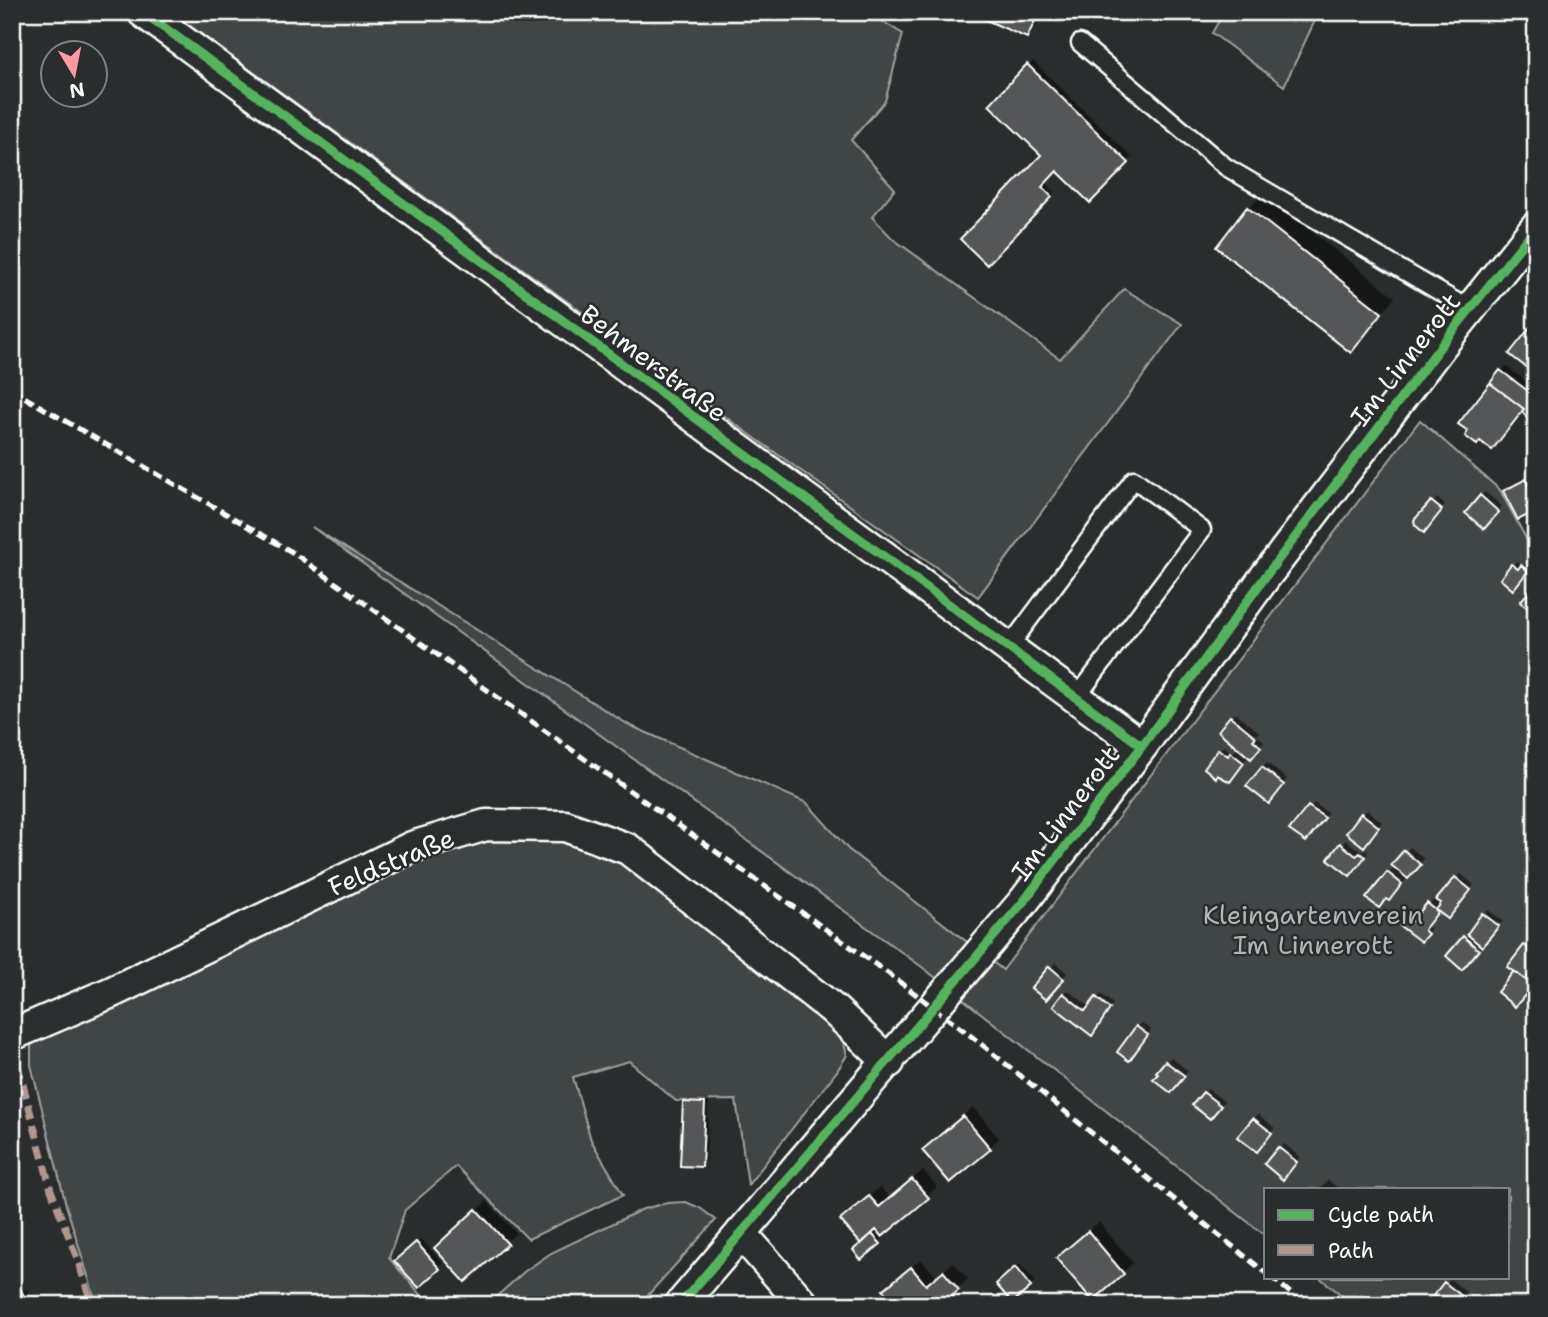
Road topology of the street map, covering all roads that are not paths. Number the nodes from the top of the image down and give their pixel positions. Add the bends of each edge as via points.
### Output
1 (143, 12) edge
2 (1080, 43) dead end
3 (1536, 227) edge
4 (1469, 309) junction
5 (1008, 648) junction
6 (1077, 697) junction
7 (1142, 747) junction
8 (12, 1035) edge
9 (888, 1062) junction
10 (741, 1233) junction
11 (680, 1305) edge
12 (804, 1305) edge

1 - 5 street, Behmerstraße
2 - 4 lane via 1226,167
3 - 4 street, Im Linnerott
4 - 7 street, Im Linnerott
5 - 6 street, Behmerstraße
5 - 6 lane via 1134,479 1202,530
6 - 7 street, Behmerstraße
7 - 9 street, Im Linnerott via 1024,901
8 - 9 street, Feldstraße via 112,992 412,847 486,825 565,826 628,849 833,1009
9 - 10 street, Im Linnerott
10 - 11 street, Im Linnerott
10 - 12 street

